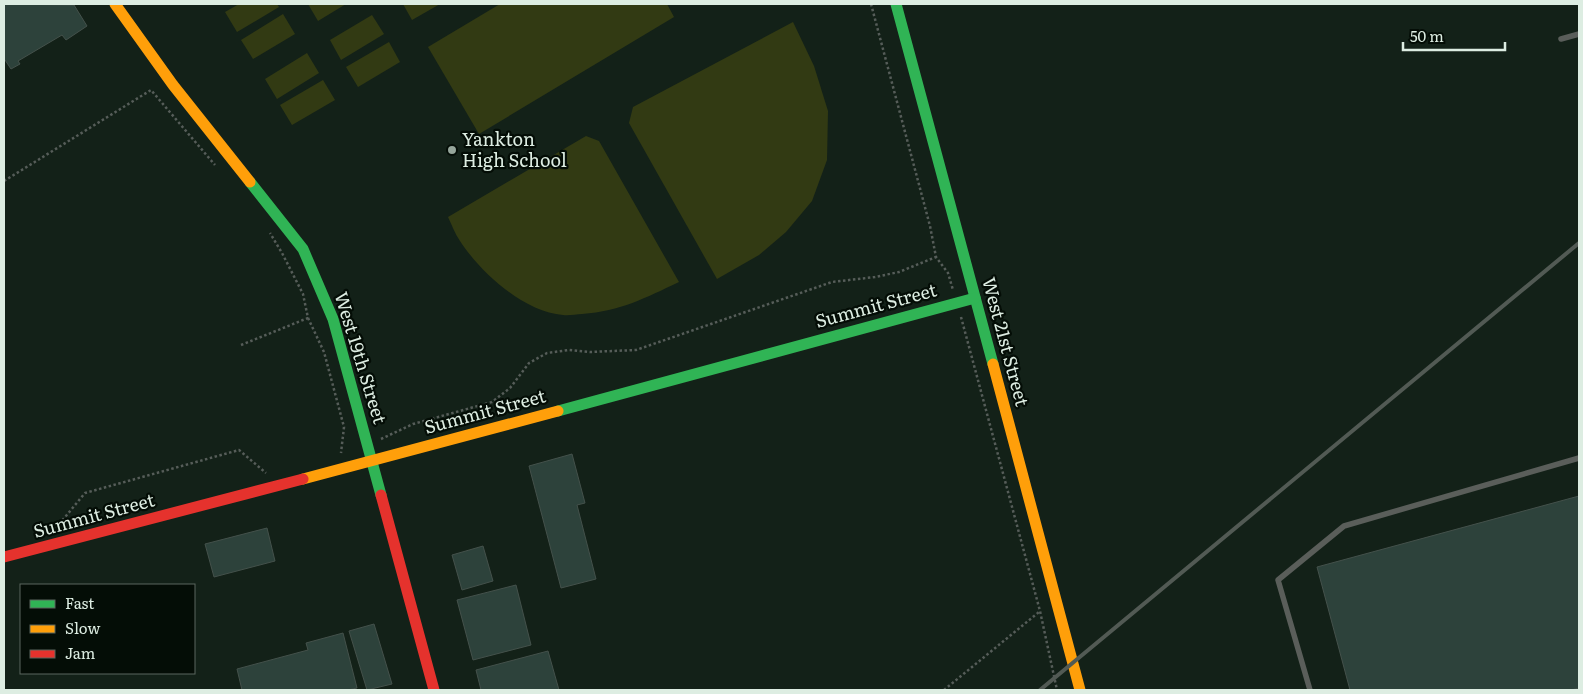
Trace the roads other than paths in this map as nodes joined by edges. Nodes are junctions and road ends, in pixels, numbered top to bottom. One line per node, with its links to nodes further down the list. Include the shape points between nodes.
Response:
1 (115, 4): 7 (street, West 19th Street, via 173,85 303,250 333,319)
2 (896, 4): 5 (street, West 21st Street)
3 (1579, 34): 4 (lane)
4 (1561, 39)
5 (975, 298): 7 (street, Summit Street); 10 (street, West 21st Street)
6 (1579, 458): 11 (lane, via 1344,526 1278,580)
7 (373, 461): 8 (street, Summit Street); 9 (street, West 19th Street)
8 (4, 557)
9 (434, 690)
10 (1080, 690)
11 (1310, 690)

